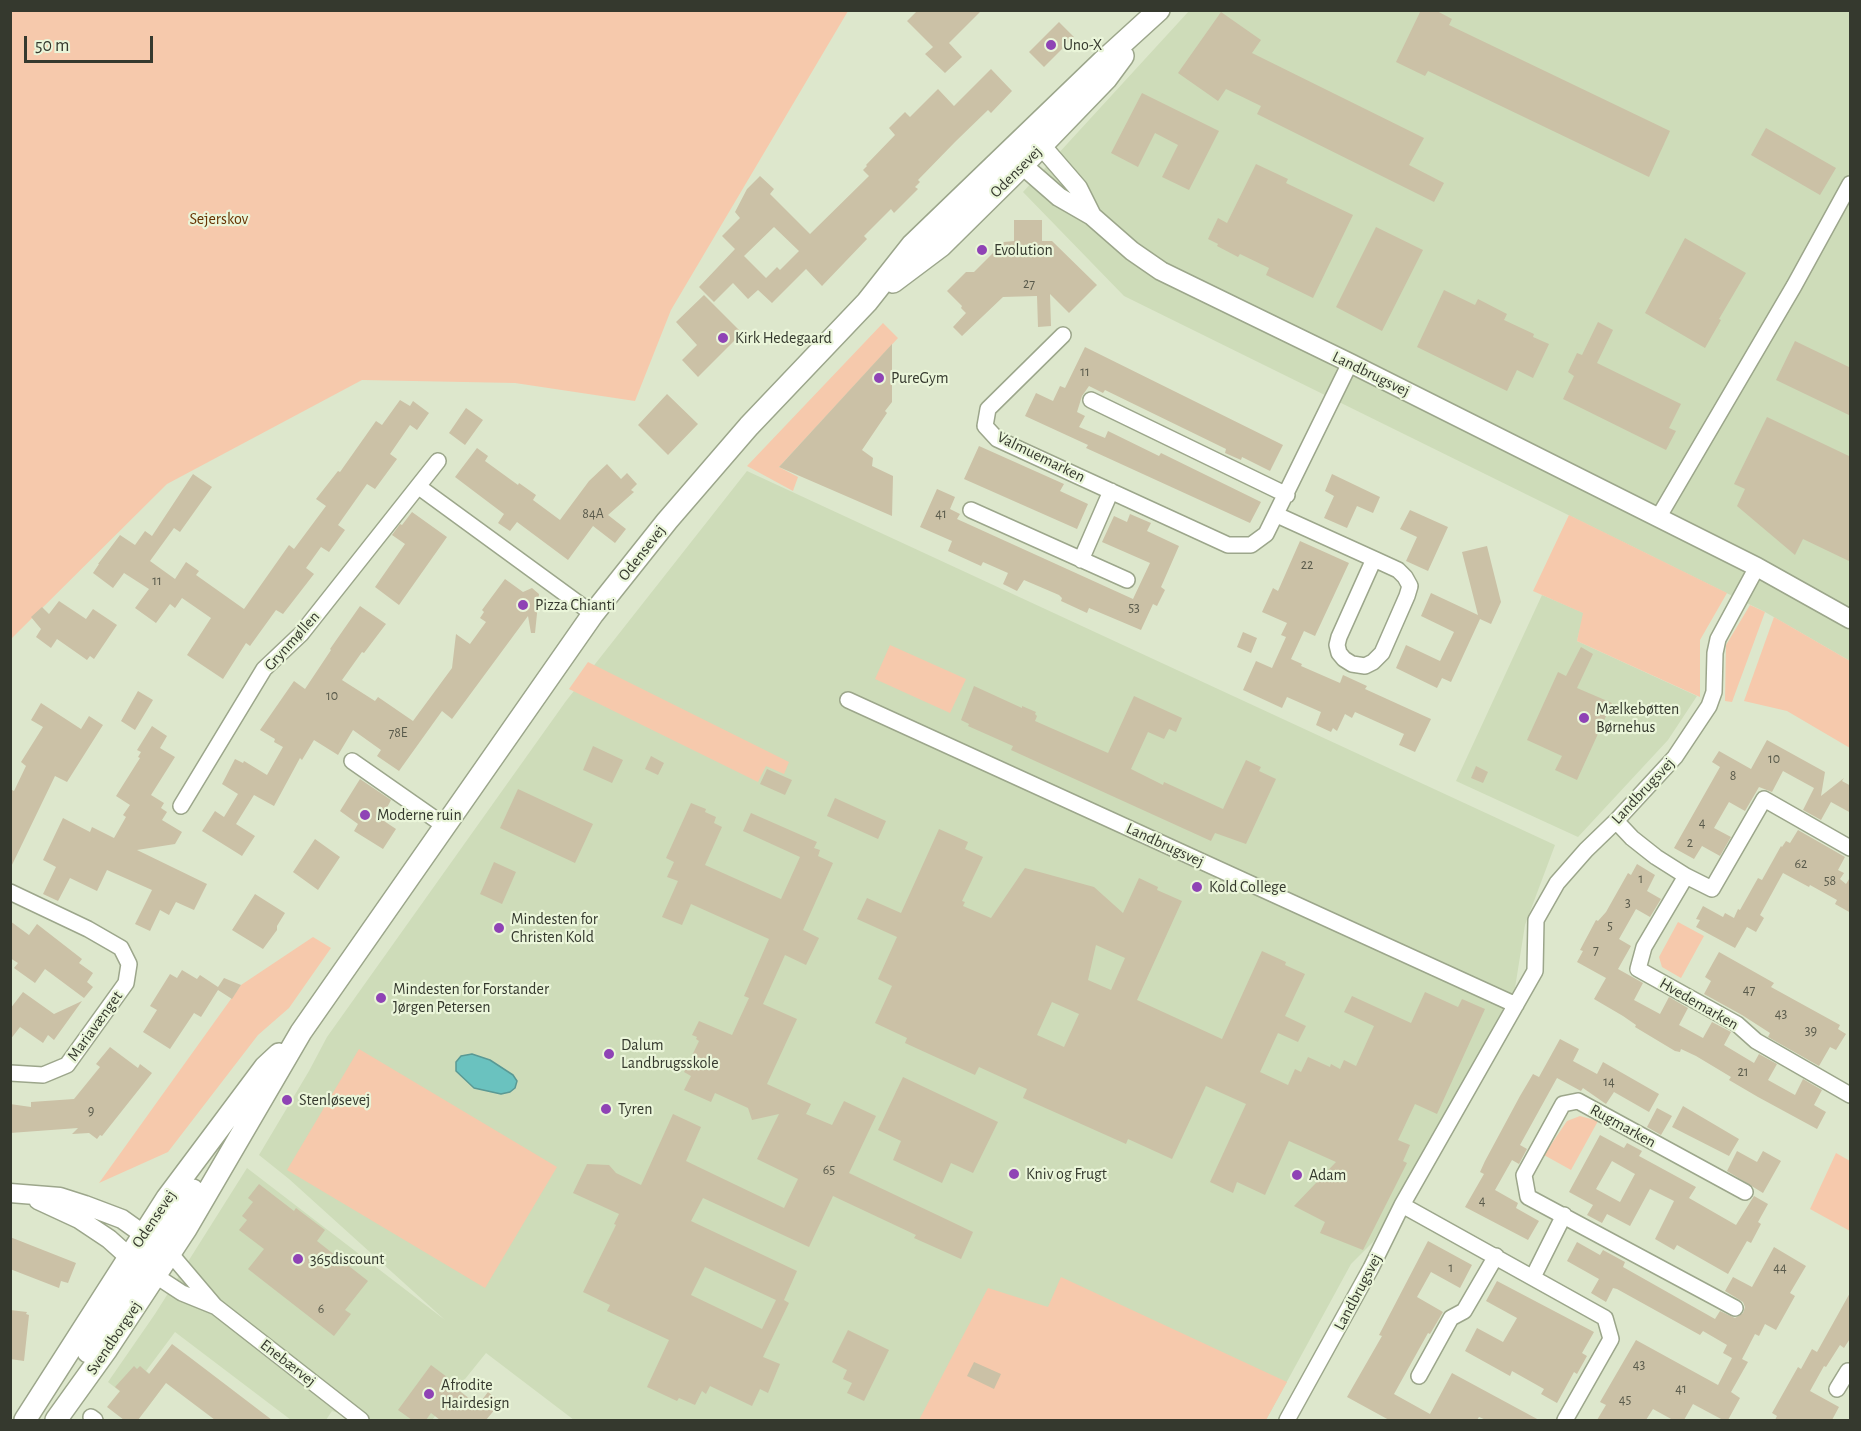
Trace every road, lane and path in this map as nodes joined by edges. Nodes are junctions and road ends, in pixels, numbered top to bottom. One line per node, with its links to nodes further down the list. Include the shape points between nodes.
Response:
1 (1153, 17): 2 (main road, Odensevej, via 1103,62)
2 (1036, 139): 3 (main road, Odensevej); 5 (street, Landbrugsvej, via 1078,188)
3 (1016, 159): 5 (street, Landbrugsvej, via 1059,197); 20 (main road, Odensevej, via 940,246 867,302 749,426)
4 (1851, 184): 15 (street)
5 (1092, 216): 7 (street, Landbrugsvej, via 1161,271)
6 (1062, 335): 11 (street, Valmuemarken, via 988,409 985,426 997,439)
7 (1350, 363): 12 (street, Valmuemarken); 15 (street, Landbrugsvej)
8 (1091, 400): 12 (street)
9 (438, 461): 10 (street, Grynmøllen)
10 (419, 487): 20 (street); 24 (street, Grynmøllen, via 301,634 264,669)
11 (1112, 491): 14 (street, Valmuemarken, via 1228,545 1251,545 1266,534); 17 (street)
12 (1287, 495): 14 (street, Valmuemarken)
13 (971, 510): 17 (street)
14 (1277, 515): 16 (street)
15 (1659, 518): 18 (street, Landbrugsvej)
16 (1374, 559): 16 (street, via 1337,645 1344,659 1365,666 1382,653 1410,586 1398,570)
17 (1081, 560): 19 (street)
18 (1756, 567): 21 (street, Landbrugsvej); 25 (street, Landbrugsvej, via 1718,639 1714,692 1709,706 1675,757)
19 (1126, 580)
20 (593, 614): 26 (main road, Odensevej)
21 (1851, 619)
22 (848, 700): 30 (street, Landbrugsvej)
23 (352, 761): 26 (street)
24 (181, 806)
25 (1616, 820): 28 (street, via 1656,857); 30 (street, Landbrugsvej, via 1557,883 1536,920 1535,971)
26 (445, 826): 31 (main road, Odensevej)
27 (1851, 848): 28 (street, via 1764,799 1712,889)
28 (1686, 876): 33 (street, Hvedemarken, via 1644,948 1638,969 1737,1024 1756,1041)
29 (10, 892): 32 (street, Mariavænget, via 121,948 129,963 126,983 67,1065 43,1075)
30 (1516, 1005): 36 (street, Landbrugsvej)
31 (301, 1032): 38 (main road, Odensevej); 38 (main road, Odensevej, via 265,1067 167,1198)
32 (10, 1072)
33 (1851, 1095)
34 (1745, 1192): 37 (street, Rugmarken, via 1578,1101 1563,1104 1524,1175 1528,1197)
35 (19, 1194): 38 (street, via 60,1197 85,1205 122,1219); 40 (street, via 79,1219)
36 (1402, 1205): 39 (street); 52 (street, Landbrugsvej)
37 (1564, 1215): 41 (street); 43 (street, Rugmarken)
38 (157, 1244): 40 (main road, Svendborgvej); 40 (main road, via 145,1255); 42 (street, Enebærvej)
39 (1496, 1256): 41 (street); 45 (street, via 1464,1311 1451,1318)
40 (142, 1266): 42 (street, Enebærvej, via 182,1293); 48 (main road, Odensevej); 49 (main road, via 67,1384); 50 (main road, Svendborgvej)
41 (1533, 1277): 53 (street, via 1605,1318 1611,1339)
42 (215, 1306): 47 (street, Enebærvej)
43 (1734, 1308)
44 (1851, 1372): 46 (street)
45 (1419, 1376)
46 (1837, 1389)
47 (341, 1414): 51 (street, Enebærvej)
48 (25, 1420)
49 (51, 1420)
50 (56, 1420)
51 (361, 1420)
52 (1287, 1420)
53 (1564, 1420)

